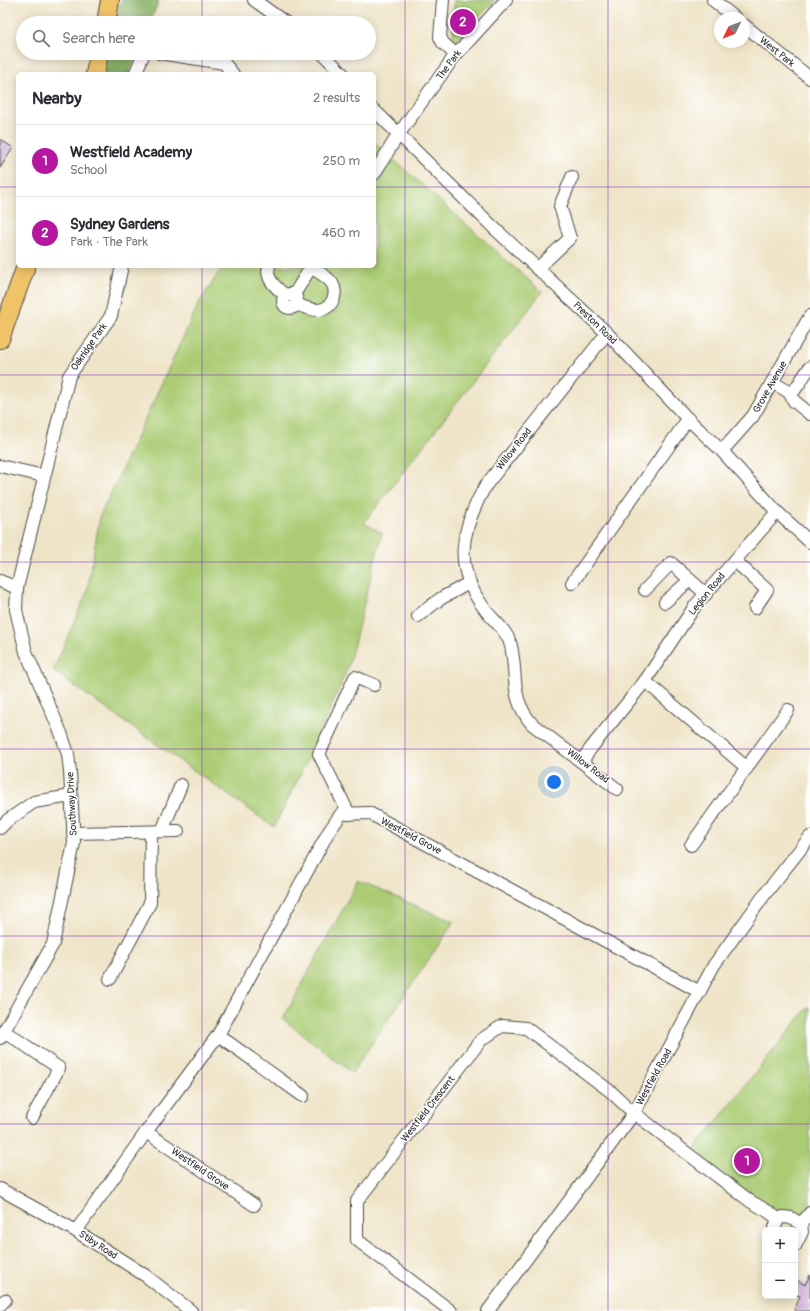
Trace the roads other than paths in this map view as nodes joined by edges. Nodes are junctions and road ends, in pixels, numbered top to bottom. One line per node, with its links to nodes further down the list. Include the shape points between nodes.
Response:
1 (254, 0): 6 (street)
2 (443, 0): 8 (street, via 438,40)
3 (506, 0): 8 (street, The Park)
4 (713, 0): 5 (street)
5 (728, 12)
6 (276, 16)
7 (750, 30): 17 (street, West Park)
8 (456, 54): 19 (street, The Park)
9 (98, 60): 13 (highway)
10 (141, 60): 14 (street)
11 (204, 60): 15 (street, via 224,63)
12 (329, 60): 16 (street)
13 (95, 72)
14 (136, 72)
15 (231, 72)
16 (341, 72)
17 (810, 78)
18 (376, 112): 19 (street, Preston Road)
19 (398, 135): 20 (street, The Park); 26 (street, Preston Road)
20 (376, 171)
21 (572, 177): 26 (street, via 560,206 570,238)
22 (25, 268): 30 (highway)
23 (122, 268): 38 (street, Oakridge Park, via 111,316 69,376)
24 (269, 268): 27 (street, via 270,281)
25 (312, 269): 27 (street); 27 (street, via 332,284 333,300 319,310)
26 (537, 269): 29 (street, Preston Road)
27 (292, 299)
28 (810, 316): 32 (street, Grove Avenue)
29 (607, 333): 35 (street, Preston Road); 44 (street, Willow Road, via 486,485 474,506 466,528 463,555)
30 (0, 339)
31 (810, 367): 33 (street, via 794,391)
32 (772, 382): 33 (street); 36 (street, Grove Avenue, via 753,416)
33 (789, 392): 34 (street, via 794,401)
34 (810, 414)
35 (688, 419): 36 (street, Preston Road); 45 (street)
36 (722, 451): 39 (street, Preston Road)
37 (0, 466): 38 (street)
38 (44, 476): 46 (street, Southway Drive)
39 (777, 512): 40 (street, Preston Road); 41 (street, Legion Road)
40 (810, 542)
41 (735, 561): 48 (street, Legion Road); 50 (street, via 767,590)
42 (690, 580): 47 (street, via 671,564); 48 (street); 49 (street)
43 (0, 581): 46 (street)
44 (469, 583): 51 (street, via 440,599); 55 (street, Willow Road, via 477,598 505,633 511,646 517,699 522,713 532,724)
45 (572, 583)
46 (17, 588): 59 (street, Southway Drive, via 16,610 19,628 26,652 68,754)
47 (645, 590)
48 (706, 594): 52 (street, Legion Road, via 695,606)
49 (665, 602)
50 (755, 608)
51 (418, 616)
52 (645, 682): 55 (street, Legion Road); 56 (street)
53 (374, 685): 60 (street, via 354,677 318,754)
54 (788, 710): 56 (street)
55 (582, 762): 58 (street, Willow Road)
56 (747, 768): 66 (street)
57 (182, 785): 63 (street)
58 (617, 789)
59 (71, 796): 61 (street, via 34,802); 64 (street, Southway Drive)
60 (349, 814): 68 (street, Westfield Grove, via 369,813); 70 (street, via 341,814 328,833)
61 (0, 828)
62 (178, 831): 63 (street)
63 (157, 832): 64 (street); 67 (street, via 150,903)
64 (73, 833): 69 (street, Southway Drive, via 74,844 53,944)
65 (810, 837): 68 (street, Westfield Road, via 714,965)
66 (691, 845)
67 (110, 979)
68 (700, 992): 72 (street, Westfield Road)
69 (2, 1035): 73 (street, via 59,1068)
70 (218, 1035): 71 (street); 74 (street)
71 (303, 1096)
72 (634, 1113): 79 (street, via 750,1200); 83 (street, Westfield Crescent, via 610,1091 526,1028 502,1026 481,1040 357,1201 357,1240); 84 (street, Westfield Road)
73 (32, 1118)
74 (146, 1132): 76 (street, Westfield Grove); 80 (street)
75 (0, 1189): 80 (street, Stiby Road)
76 (254, 1206)
77 (810, 1214): 78 (street)
78 (801, 1224): 79 (street, via 783,1217); 81 (street, via 802,1232)
79 (776, 1225)
80 (76, 1231): 82 (street, Stiby Road, via 146,1276)
81 (798, 1240)
82 (186, 1310)
83 (451, 1311)
84 (488, 1311)

